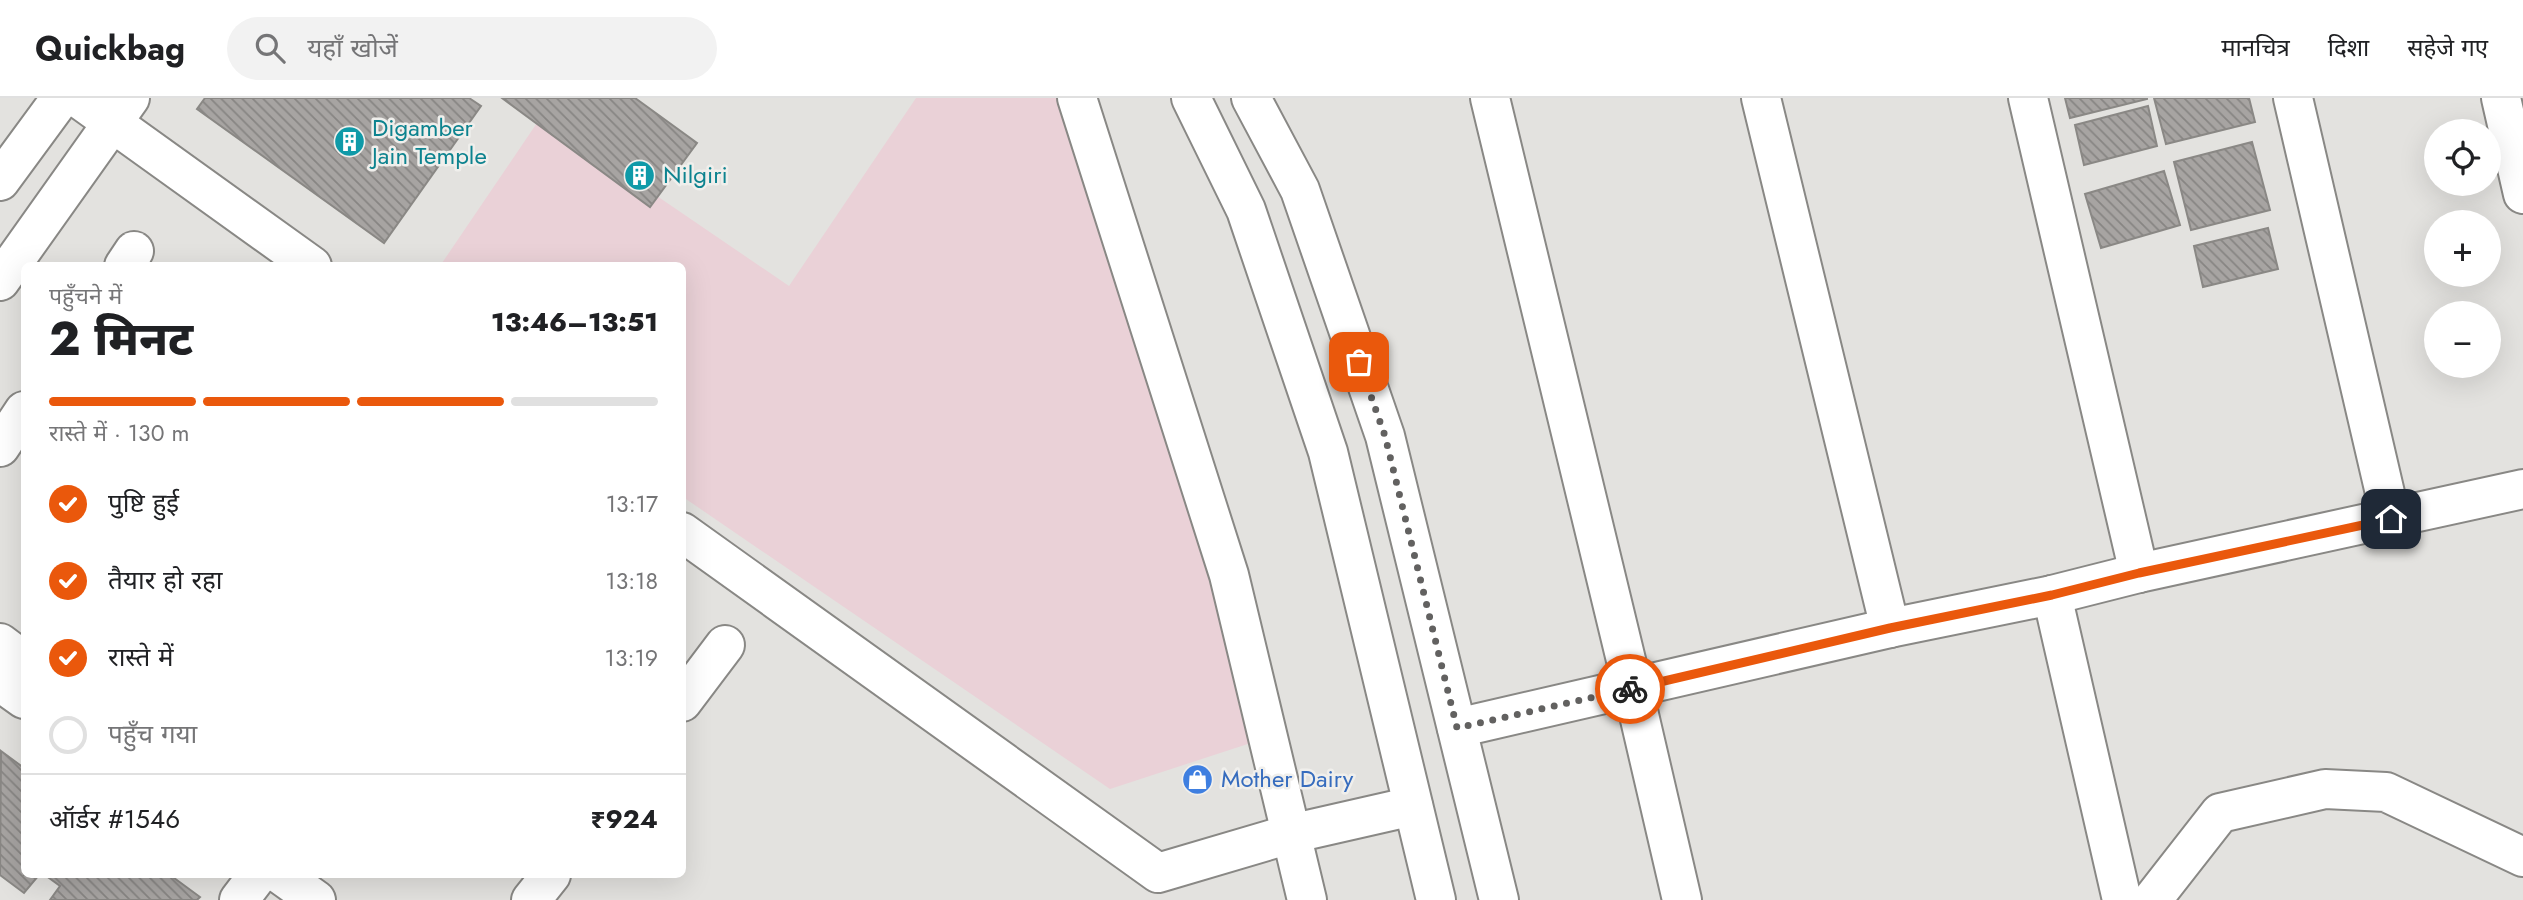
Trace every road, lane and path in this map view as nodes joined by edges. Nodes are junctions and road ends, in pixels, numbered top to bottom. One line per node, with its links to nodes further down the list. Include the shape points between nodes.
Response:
1 (61, 98): 12 (street)
2 (78, 98): 11 (street)
3 (1077, 98): 31 (street, via 1229,575)
4 (1191, 98): 30 (street, via 1245,210 1328,452)
5 (1251, 98): 29 (street, via 1300,190 1385,436)
6 (1490, 98): 27 (street)
7 (1761, 98): 23 (street)
8 (2028, 98): 21 (street)
9 (2292, 98): 19 (street)
10 (2501, 98): 13 (street)
11 (121, 110): 14 (street); 15 (street)
12 (0, 181)
13 (2523, 194)
14 (307, 262)
15 (0, 281)
16 (21, 416): 17 (street)
17 (0, 447)
18 (2523, 489): 19 (street)
19 (2391, 519): 21 (street)
20 (686, 535): 31 (street, via 1158,873)
21 (2139, 573): 22 (street)
22 (2052, 595): 23 (street); 45 (street)
23 (1890, 628): 27 (street)
24 (0, 643): 26 (street)
25 (725, 645): 28 (street)
26 (11, 685)
27 (1633, 689): 29 (street); 44 (street)
28 (686, 697)
29 (1457, 728): 43 (street)
30 (1413, 806): 31 (street); 42 (street)
31 (1290, 834): 41 (street)
32 (2523, 857): 46 (street, via 2386,793 2325,789 2220,813)
33 (256, 878): 37 (street)
34 (285, 878): 38 (street)
35 (319, 878): 39 (street)
36 (549, 878): 40 (street)
37 (239, 900)
38 (317, 900)
39 (349, 900)
40 (531, 900)
41 (1307, 900)
42 (1436, 900)
43 (1499, 900)
44 (1682, 900)
45 (2122, 900)
46 (2152, 900)

